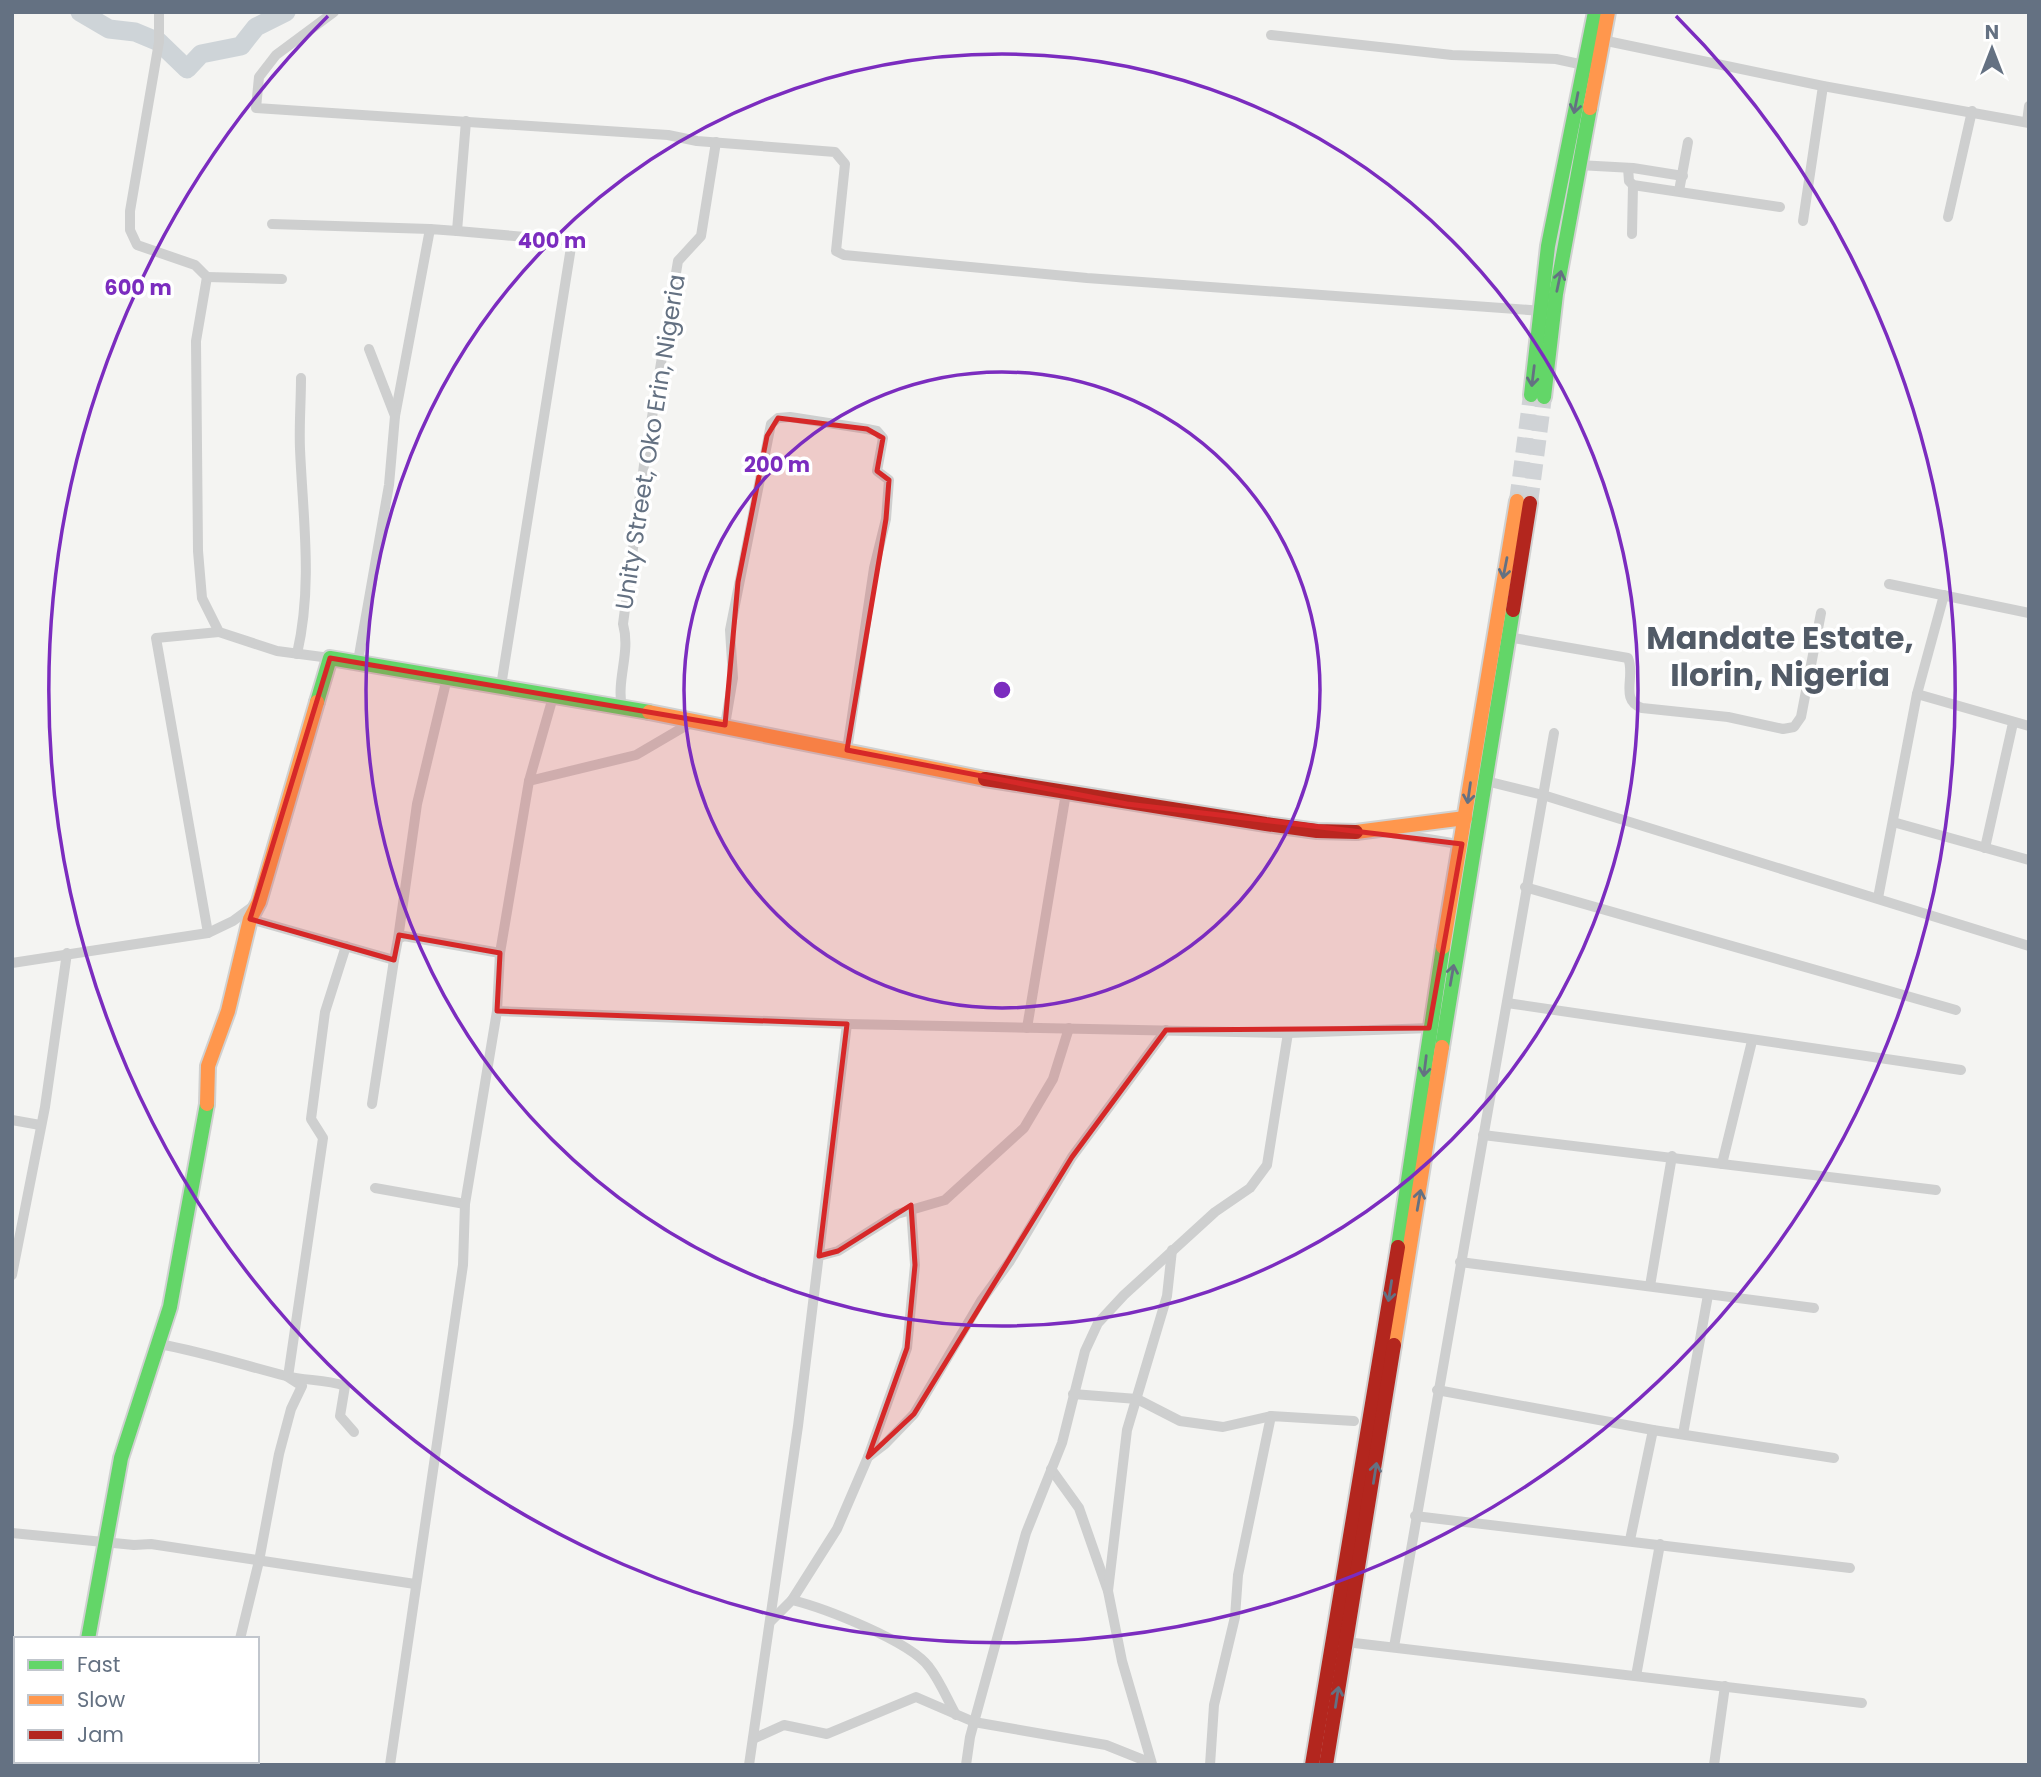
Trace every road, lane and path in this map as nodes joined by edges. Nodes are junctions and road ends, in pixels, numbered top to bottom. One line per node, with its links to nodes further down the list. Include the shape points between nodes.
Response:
1 (159, 12): 27 (street, via 159,42 130,230 137,245 195,265)
2 (334, 12): 11 (street, via 276,55 259,77 256,108)
3 (1595, 12): 7 (main road)
4 (1608, 12): 6 (main road)
5 (1271, 35): 7 (street)
6 (1602, 40): 8 (street); 15 (main road)
7 (1584, 65): 29 (main road, one-way to 29, via 1548,246)
8 (1823, 86): 10 (street); 22 (street)
9 (2029, 106): 12 (street)
10 (1972, 111): 12 (street); 21 (street)
11 (466, 121): 13 (street); 25 (street)
12 (2028, 122)
13 (716, 142): 29 (street, via 820,150 842,156 836,251 844,255); 47 (street, Unity Street, Oko Erin, Nigeria, via 701,236 678,261 644,464 623,624 628,643 619,694)
14 (1688, 142): 17 (street)
15 (1578, 165): 16 (street); 29 (main road, one-way to 15)
16 (1628, 168): 17 (street); 18 (street)
17 (1683, 176): 19 (street)
18 (1633, 185): 19 (street); 26 (street)
19 (1679, 191): 20 (street)
20 (1780, 207)
21 (1948, 217)
22 (1803, 221)
23 (272, 224): 24 (street)
24 (430, 229): 25 (street); 33 (street)
25 (457, 231): 44 (street, via 572,241)
26 (1632, 234)
27 (207, 277): 28 (street); 38 (street, via 196,341 198,551 202,598)
28 (282, 279)
29 (1548, 312): 32 (main road)
30 (369, 349): 33 (street)
31 (301, 378): 40 (street, via 308,573)
32 (1537, 396)
33 (395, 416): 42 (street, via 389,485)
34 (1889, 584): 35 (street)
35 (1944, 595): 37 (street); 45 (street)
36 (1821, 613): 39 (street, via 1801,717 1794,727 1783,729 1633,705 1628,658)
37 (2029, 613)
38 (219, 632): 40 (street); 68 (street, via 156,638)
39 (1508, 636): 55 (main road); 58 (main road, one-way to 58, via 1523,502)
40 (297, 654): 41 (street)
41 (330, 658): 42 (main road); 66 (main road)
42 (358, 661): 43 (main road)
43 (447, 678): 44 (main road); 69 (street, via 417,804)
44 (501, 685): 46 (main road)
45 (1917, 694): 49 (street); 59 (street)
46 (553, 697): 47 (main road); 54 (street)
47 (622, 708): 48 (main road)
48 (694, 720): 50 (main road); 54 (street, via 636,755)
49 (2013, 723): 51 (street); 62 (street)
50 (725, 725): 53 (main road); 53 (street, via 733,678 730,630 771,424 790,417 867,429 881,433 877,471 889,481)
51 (2029, 726)
52 (1554, 733): 57 (street)
53 (846, 750): 56 (main road)
54 (530, 781): 73 (street)
55 (1486, 781): 57 (street); 61 (main road)
56 (1066, 793): 60 (main road, via 1317,831); 80 (street)
57 (1543, 795): 64 (street); 65 (street)
58 (1465, 818): 60 (main road); 61 (main road)
59 (1893, 822): 62 (street); 65 (street)
60 (1385, 832): 61 (street)
61 (1469, 846): 82 (main road)
62 (1985, 848): 63 (street)
63 (2029, 860)
64 (1525, 887): 76 (street); 77 (street)
65 (1878, 898): 71 (street)
66 (259, 902): 67 (main road); 68 (street)
67 (250, 919): 70 (street); 104 (main road, via 228,1011 208,1066 208,1099 187,1221)
68 (208, 933): 72 (street)
69 (398, 939): 73 (street, via 404,936); 74 (street)
70 (346, 946): 74 (street); 105 (street, via 326,1012 312,1119 323,1138)
71 (2029, 946)
72 (67, 953): 75 (street); 89 (street)
73 (500, 953): 78 (street)
74 (394, 960): 87 (street)
75 (12, 963)
76 (1507, 1003): 85 (street); 90 (street)
77 (1956, 1010)
78 (497, 1011): 79 (street); 95 (street)
79 (847, 1024): 80 (street); 98 (street)
80 (1027, 1028): 81 (street)
81 (1069, 1028): 83 (street); 96 (street, via 1053,1079 1024,1128 945,1200)
82 (1436, 1028): 84 (street); 130 (main road, one-way to 82, via 1423,1181); 143 (main road, one-way to 143)
83 (1166, 1030): 84 (street); 114 (street, via 1072,1157 914,1414)
84 (1288, 1033): 97 (street, via 1266,1165 1250,1188)
85 (1752, 1041): 86 (street); 92 (street)
86 (1961, 1070)
87 (372, 1104)
88 (12, 1120): 89 (street)
89 (40, 1125): 100 (street)
90 (1483, 1135): 91 (street); 99 (street)
91 (1672, 1156): 92 (street); 101 (street)
92 (1722, 1164): 94 (street)
93 (375, 1188): 95 (street)
94 (1936, 1190)
95 (465, 1204): 124 (street, via 463,1265)
96 (911, 1209): 98 (street, via 838,1251); 114 (street, via 915,1265 906,1348)
97 (1172, 1250): 107 (street, via 1098,1323); 108 (street, via 1167,1296)
98 (818, 1256): 127 (street)
99 (1460, 1262): 101 (street); 106 (street)
100 (12, 1275)
101 (1650, 1286): 102 (street)
102 (1708, 1295): 103 (street); 113 (street)
103 (1814, 1308)
104 (159, 1344): 105 (street, via 211,1353); 120 (main road, via 121,1458)
105 (288, 1377): 112 (street, via 345,1386 340,1416); 122 (street, via 302,1386 279,1454)
106 (1437, 1390): 111 (street); 117 (street)
107 (1073, 1394): 108 (street); 116 (street)
108 (1137, 1399): 109 (street, via 1180,1421 1223,1427); 125 (street, via 1127,1430)
109 (1271, 1416): 110 (street); 142 (street, via 1238,1574 1236,1617 1214,1704)
110 (1354, 1421)
111 (1653, 1430): 113 (street); 119 (street)
112 (354, 1432)
113 (1683, 1434): 115 (street)
114 (868, 1457): 126 (street, via 836,1529)
115 (1834, 1458)
116 (1051, 1469): 125 (street, via 1079,1508); 136 (street, via 1026,1533)
117 (1415, 1516): 119 (street); 131 (street)
118 (12, 1533): 120 (street)
119 (1630, 1540): 121 (street)
120 (107, 1541): 122 (street); 128 (main road)
121 (1660, 1544): 123 (street); 132 (street)
122 (259, 1561): 124 (street); 129 (street)
123 (1850, 1568)
124 (415, 1584): 139 (street)
125 (1108, 1591): 138 (street, via 1122,1661)
126 (792, 1600): 127 (street); 135 (street, via 850,1620 902,1646 928,1665)
127 (771, 1622): 137 (street)
128 (88, 1637)
129 (240, 1637)
130 (1346, 1642): 131 (street); 144 (main road, one-way to 130)
131 (1394, 1647): 132 (street)
132 (1636, 1676): 133 (street)
133 (1725, 1686): 134 (street); 145 (street)
134 (1862, 1703)
135 (956, 1715): 136 (street); 137 (street, via 916,1697 827,1734 784,1725)
136 (974, 1723): 138 (street, via 1106,1745); 141 (street)
137 (753, 1739): 140 (street)
138 (1152, 1764)
139 (390, 1765)
140 (749, 1765)
141 (966, 1765)
142 (1210, 1765)
143 (1312, 1765)
144 (1326, 1765)
145 (1714, 1765)

